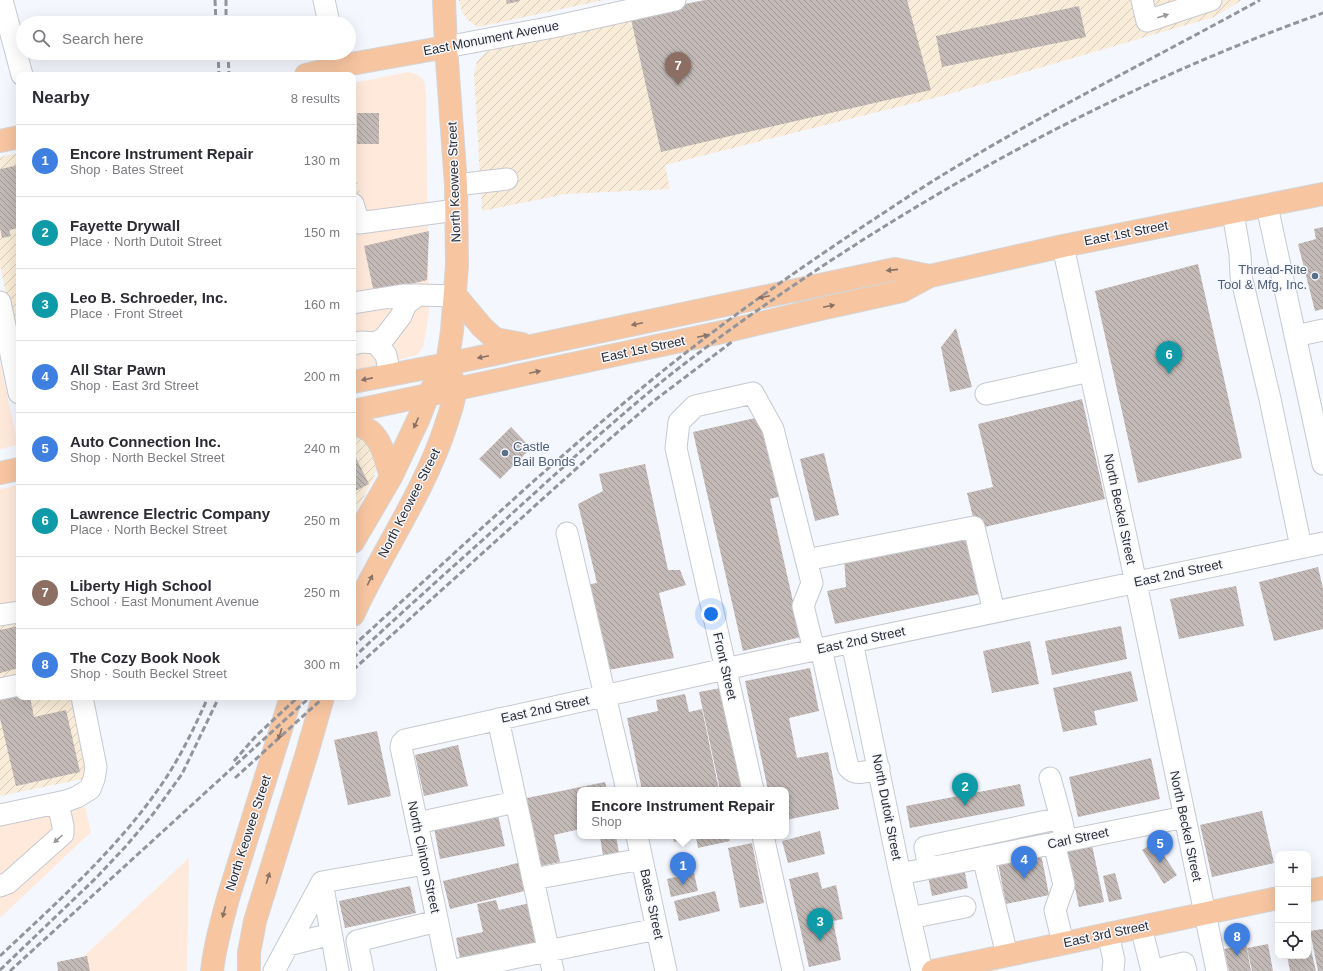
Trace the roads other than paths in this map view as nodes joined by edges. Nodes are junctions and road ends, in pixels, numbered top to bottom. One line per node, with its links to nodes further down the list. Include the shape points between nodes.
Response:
1 (2, 0): 9 (street)
2 (324, 0): 7 (street)
3 (444, 0): 8 (main road, North Keowee Street)
4 (675, 0): 8 (street, East Monument Avenue)
5 (1142, 0): 6 (street, one-way to 6, via 1147,21)
6 (1211, 0)
7 (327, 16)
8 (446, 47): 10 (main road, East Monument Avenue); 18 (main road, North Keowee Street)
9 (16, 52)
10 (356, 58)
11 (18, 60): 13 (street)
12 (338, 60): 14 (main road, East Monument Avenue)
13 (21, 72)
14 (316, 72)
15 (16, 138): 16 (main road)
16 (0, 141)
17 (507, 179): 18 (street)
18 (456, 185): 21 (main road, North Keowee Street)
19 (1323, 194): 20 (main road, East 1st Street)
20 (1267, 206): 22 (main road, East 1st Street); 31 (street)
21 (456, 210): 23 (street, via 359,223); 27 (main road, North Keowee Street)
22 (1233, 213): 24 (main road, East 1st Street); 53 (street, via 1240,254 1240,276 1270,399)
23 (356, 214)
24 (1063, 246): 25 (main road, East 1st Street); 36 (street, North Beckel Street)
25 (930, 276): 34 (main road, East 1st Street, one-way to 34, via 895,269); 40 (main road, East 1st Street, one-way to 25, via 902,291)
26 (418, 294): 27 (street); 29 (street, via 403,294); 33 (street, via 406,304 401,316 385,337)
27 (456, 296): 34 (main road, via 495,339); 35 (main road, North Keowee Street)
28 (0, 302): 38 (street)
29 (356, 302)
30 (1323, 330): 31 (street)
31 (1296, 336): 44 (street)
32 (356, 343): 33 (street)
33 (376, 343): 37 (street, via 386,354)
34 (533, 346): 35 (main road, East 1st Street, one-way to 35)
35 (447, 364): 37 (main road, East 1st Street); 40 (main road, North Keowee Street); 42 (main road, North Keowee Street)
36 (1090, 371): 41 (street); 55 (street, North Beckel Street)
37 (390, 375): 39 (main road, East 1st Street, one-way to 39)
38 (16, 379)
39 (356, 381)
40 (456, 390): 42 (main road, East 1st Street); 56 (main road, North Keowee Street, one-way to 40, via 426,476 441,441)
41 (986, 394)
42 (428, 395): 43 (main road, East 1st Street); 49 (main road, North Keowee Street, one-way to 49)
43 (356, 410)
44 (1318, 414): 46 (street)
45 (356, 424): 49 (main road, via 370,432 378,441)
46 (1323, 464)
47 (16, 470): 48 (main road)
48 (0, 473)
49 (391, 477): 51 (main road, North Keowee Street)
50 (567, 533): 65 (street)
51 (356, 537)
52 (1323, 543): 53 (street, East 2nd Street)
53 (1301, 547): 55 (street, East 2nd Street)
54 (806, 560): 58 (street, via 974,527); 61 (street, via 812,583 803,606); 62 (street, Front Street, via 773,428 753,393 695,406 679,422 676,448)
55 (1136, 583): 58 (street, East 2nd Street); 78 (street, North Beckel Street)
56 (356, 609)
57 (16, 612): 59 (street)
58 (994, 612): 60 (street, East 2nd Street)
59 (0, 615)
60 (852, 642): 61 (street, East 2nd Street); 71 (street, North Dutoit Street)
61 (817, 649): 62 (street, East 2nd Street); 71 (street, via 848,767 857,773)
62 (726, 670): 65 (street, East 2nd Street); 74 (street, Front Street)
63 (16, 686): 64 (street)
64 (0, 689)
65 (606, 696): 69 (street, East 2nd Street); 73 (street)
66 (83, 700): 76 (street, via 96,767 94,779 87,791)
67 (290, 700): 107 (main road, North Keowee Street, one-way to 107, via 228,895)
68 (322, 700): 108 (main road, one-way to 68, via 249,953 255,921)
69 (498, 719): 70 (street, East 2nd Street, via 404,740); 75 (street)
70 (402, 743): 80 (street, North Clinton Street)
71 (879, 768): 88 (street, North Dutoit Street)
72 (1050, 778): 79 (street)
73 (626, 787)
74 (752, 787)
75 (516, 802): 80 (street); 89 (street)
76 (58, 803): 77 (street); 91 (street, one-way to 91, via 63,834 8,883)
77 (0, 815)
78 (1185, 816): 83 (street, Carl Street); 96 (street, North Beckel Street)
79 (1061, 818): 83 (street); 87 (street, via 925,847)
80 (417, 823): 86 (street, North Clinton Street)
81 (638, 839): 85 (street, Bates Street)
82 (764, 839): 115 (street)
83 (1060, 842): 84 (street, Carl Street); 103 (street, via 1064,885 1055,910)
84 (983, 857): 87 (street, Carl Street); 106 (street)
85 (642, 859): 89 (street); 100 (street, Bates Street)
86 (425, 864): 90 (street); 98 (street, North Clinton Street)
87 (929, 868): 88 (street, Carl Street)
88 (900, 874): 97 (street, North Dutoit Street)
89 (533, 879): 105 (street)
90 (322, 882): 101 (street); 104 (street)
91 (0, 886)
92 (1323, 888): 93 (main road)
93 (1311, 890)
94 (1275, 899): 96 (main road, East 3rd Street)
95 (965, 907): 97 (street)
96 (1204, 913): 99 (main road, East 3rd Street); 121 (street, North Beckel Street)
97 (910, 918): 116 (street, North Dutoit Street)
98 (437, 921): 111 (street, via 357,941); 112 (street, North Clinton Street)
99 (1141, 927): 102 (main road, East 3rd Street); 119 (street)
100 (657, 929): 105 (street); 114 (street, Bates Street)
101 (331, 934): 104 (street); 110 (street)
102 (1108, 934): 103 (main road, East 3rd Street); 118 (street, via 1114,960)
103 (1063, 943): 106 (main road, East 3rd Street)
104 (288, 945): 109 (street)
105 (549, 950): 112 (street); 113 (street)
106 (1007, 956): 117 (main road, East 3rd Street)
107 (212, 971)
108 (249, 971)
109 (274, 971)
110 (338, 971)
111 (363, 971)
112 (449, 971)
113 (553, 971)
114 (666, 971)
115 (793, 971)
116 (922, 971)
117 (933, 971)
118 (1113, 971)
119 (1151, 971): 120 (street, via 1184,963)
120 (1186, 971)
121 (1217, 971)

